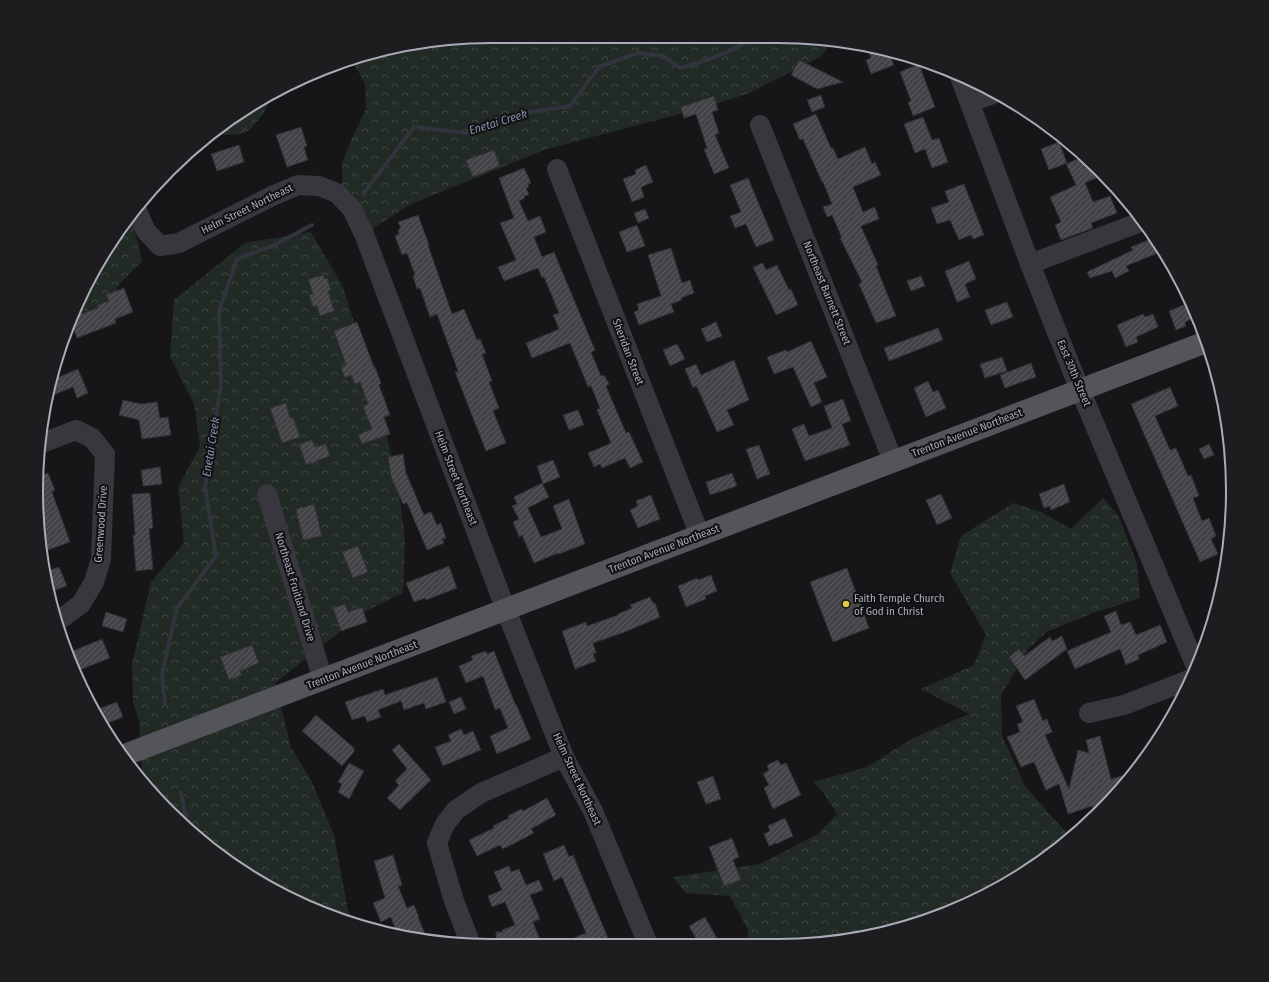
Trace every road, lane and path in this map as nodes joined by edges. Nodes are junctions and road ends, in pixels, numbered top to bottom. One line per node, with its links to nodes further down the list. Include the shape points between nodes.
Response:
1 (963, 83): 3 (street, East 30th Street)
2 (988, 96): 3 (street)
3 (970, 102): 8 (street, East 30th Street)
4 (760, 125): 12 (street, Northeast Barnett Street)
5 (557, 169): 14 (street, Sheridan Street)
6 (139, 215): 15 (street, Helm Street Northeast, via 146,231 160,246 178,242 298,185 319,186 337,193 352,209 364,234)
7 (1137, 223): 8 (street)
8 (1030, 264): 10 (street, East 30th Street)
9 (1201, 344): 10 (main road, Trenton Avenue Northeast)
10 (1081, 390): 12 (main road, Trenton Avenue Northeast); 17 (street, East 30th Street)
11 (46, 441): 16 (street, Greenwood Drive, via 76,430 92,438 105,454 101,559 94,582 81,604)
12 (893, 461): 14 (main road, Trenton Avenue Northeast)
13 (267, 494): 18 (street, Northeast Fruitland Drive)
14 (700, 536): 15 (main road, Trenton Avenue Northeast)
15 (506, 610): 18 (main road, Trenton Avenue Northeast); 22 (street, Helm Street Northeast)
16 (62, 618)
17 (1193, 661)
18 (323, 680): 21 (main road, Trenton Avenue Northeast)
19 (1183, 682): 20 (street, via 1124,705)
20 (1089, 713)
21 (129, 754)
22 (564, 757): 23 (street, via 480,793 456,810 445,824 437,843 454,902); 24 (street, Helm Street Northeast, via 593,811)
23 (468, 938)
24 (646, 939)

